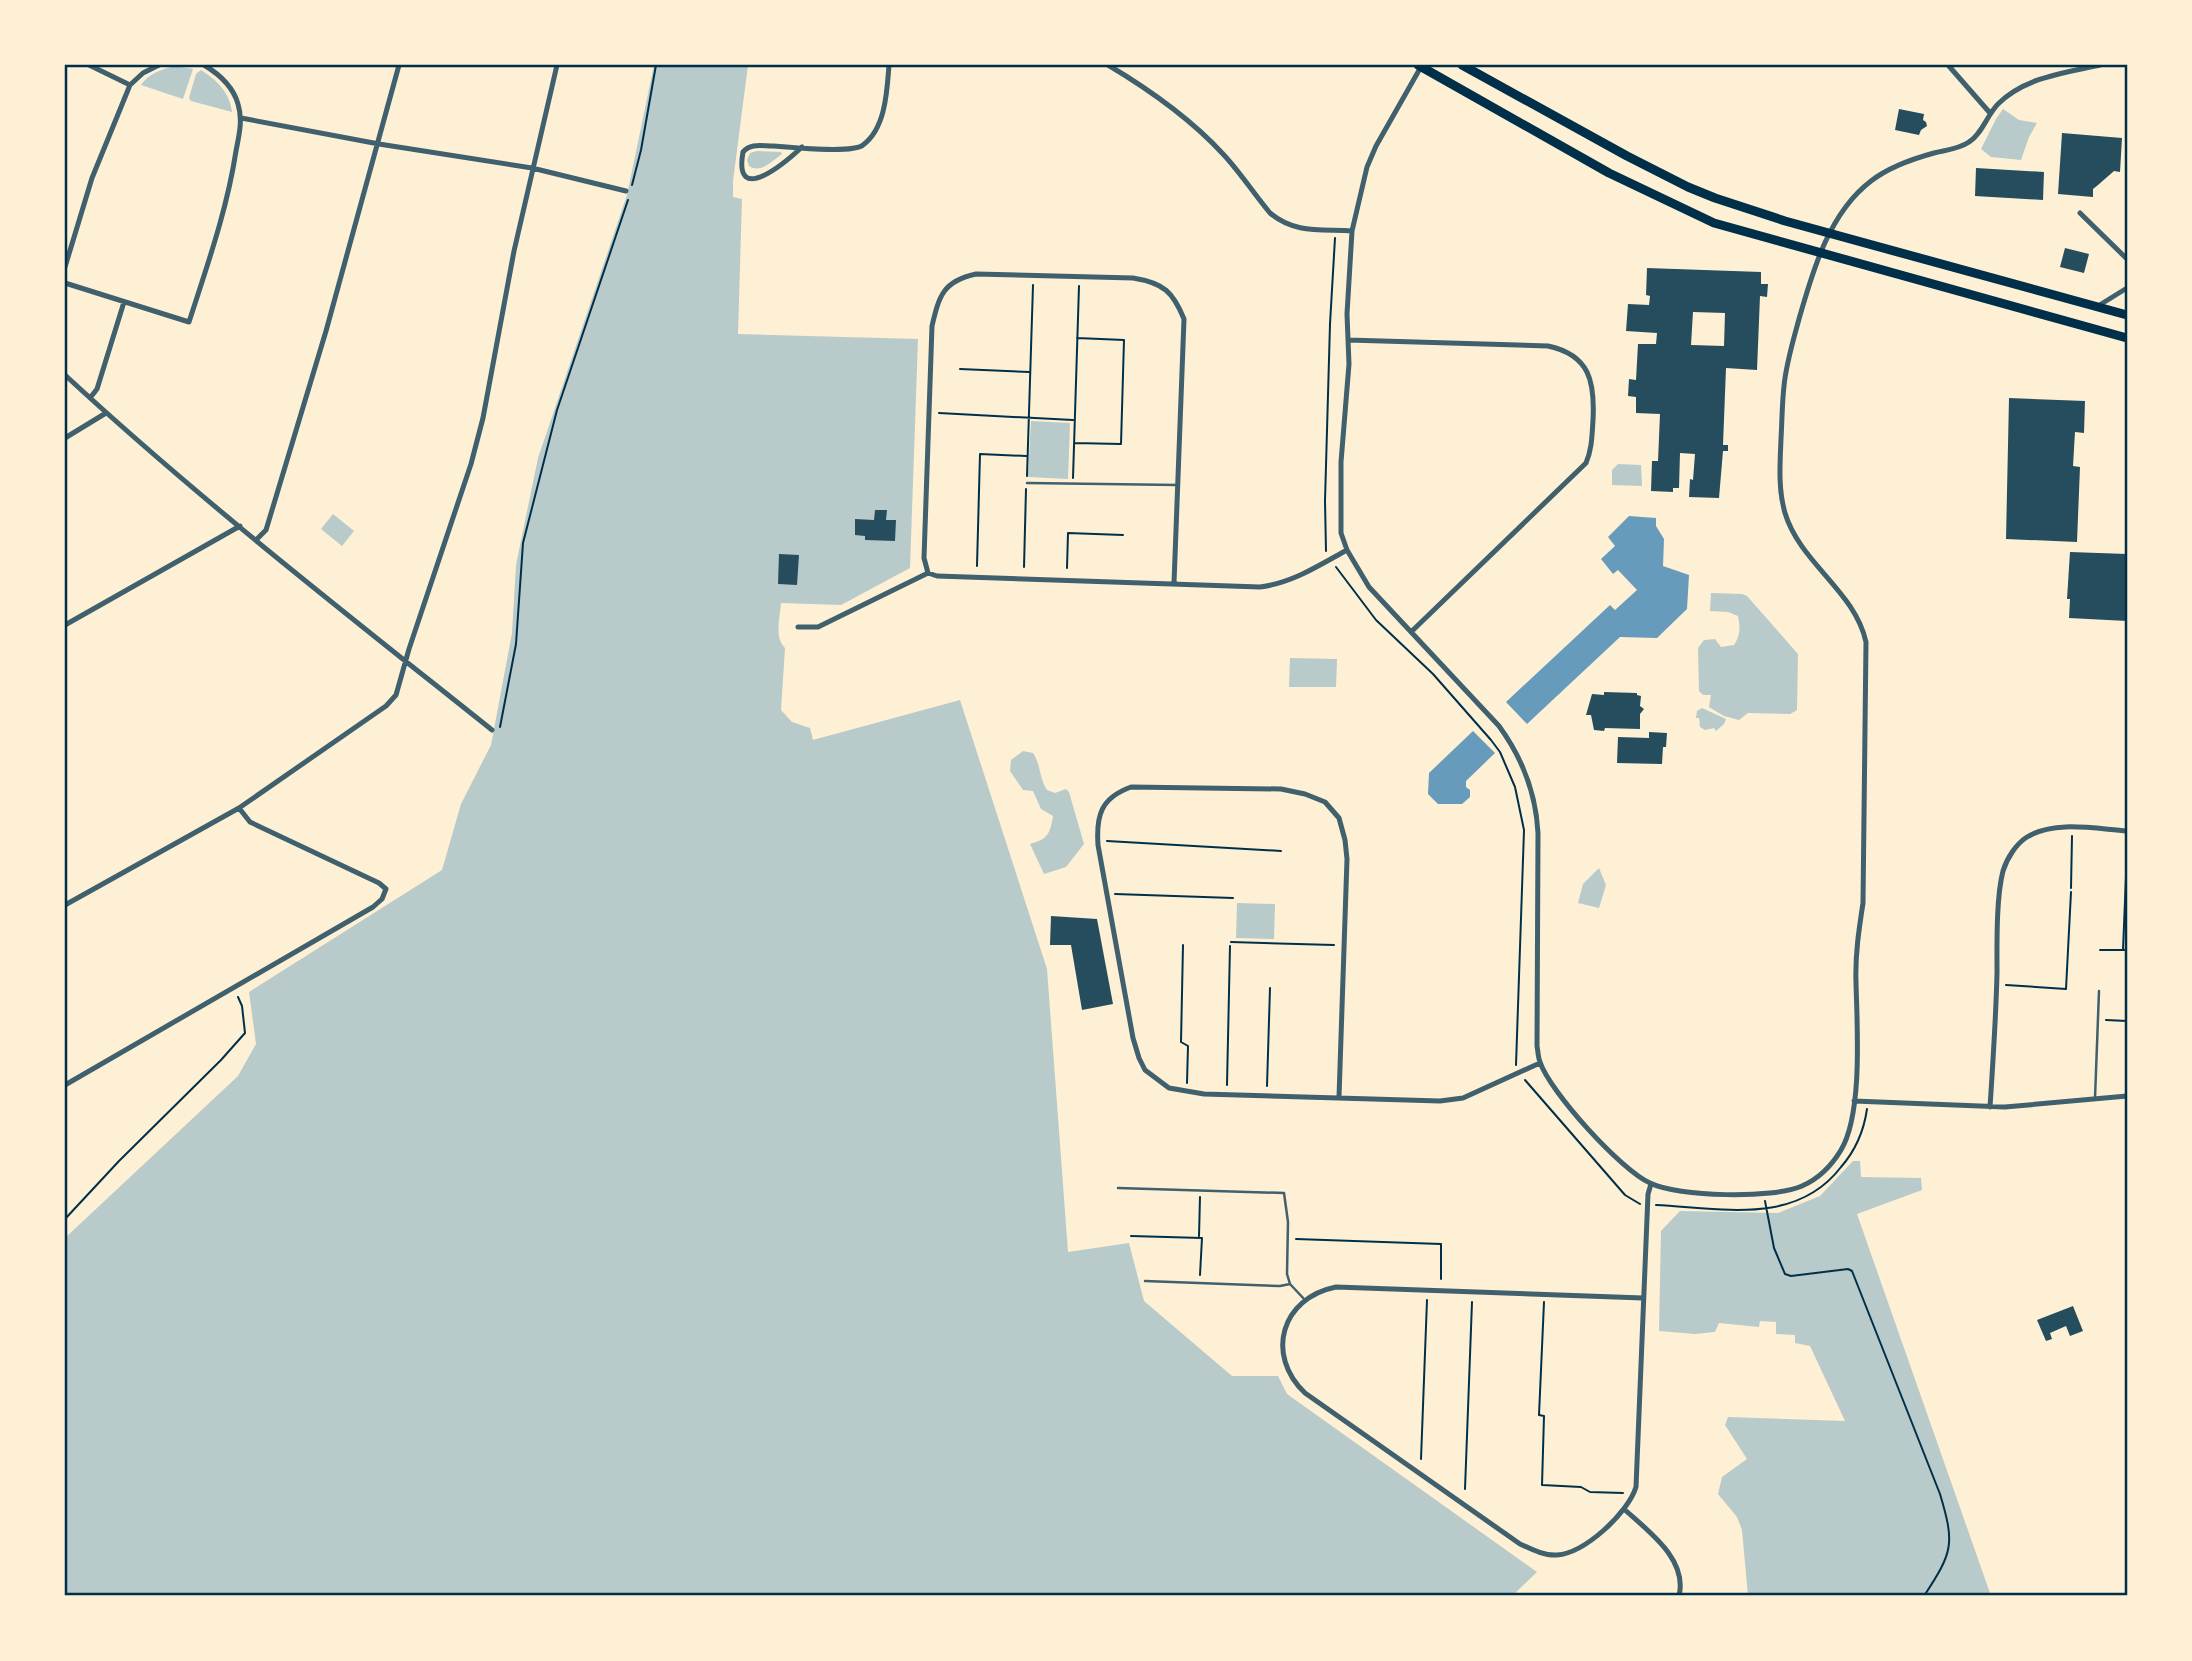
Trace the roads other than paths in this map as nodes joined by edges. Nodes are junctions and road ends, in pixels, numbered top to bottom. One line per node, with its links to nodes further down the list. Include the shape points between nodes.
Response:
1 (89, 65): 12 (street)
2 (159, 65): 12 (street)
3 (204, 65): 14 (street, via 229,85)
4 (399, 65): 15 (street)
5 (557, 65): 17 (street)
6 (889, 65): 16 (street, via 879,120 863,146 851,150)
7 (1108, 65): 20 (street, via 1196,127 1279,220 1294,228)
8 (1420, 65): 20 (street, via 1367,167); 22 (main road, via 1662,199 1714,223)
9 (1462, 65): 21 (main road, via 1688,187)
10 (1948, 65): 13 (street)
11 (2100, 65): 13 (street, via 2034,81 2015,90)
12 (130, 85): 24 (street, via 92,178)
13 (1990, 113): 21 (street, via 1973,140 1883,172 1845,207)
14 (241, 118): 15 (street); 27 (street, via 222,215 189,322)
15 (379, 144): 17 (street); 39 (street, via 265,530)
16 (802, 147): 16 (street, via 752,145 743,152 743,173 757,179 770,174)
17 (532, 168): 18 (street); 46 (street, via 483,418)
18 (626, 191)
19 (2080, 213): 23 (street)
20 (1352, 231): 31 (street)
21 (1831, 234): 22 (street); 28 (main road)
22 (1821, 254): 30 (main road); 57 (street, via 1813,268 1786,375 1780,479 1790,527 1855,614 1866,642 1865,836 1863,903 1857,933)
23 (2127, 258)
24 (65, 267)
25 (65, 282): 27 (street)
26 (2127, 288): 28 (street)
27 (124, 302): 33 (street, via 97,389)
28 (2098, 306): 29 (main road)
29 (2127, 315)
30 (2127, 338)
31 (1348, 340): 40 (street, via 1339,511); 45 (street, via 1548,346 1578,360 1593,390 1591,451 1586,463)
32 (65, 375): 33 (street)
33 (90, 398): 34 (street)
34 (106, 413): 35 (street); 38 (street)
35 (65, 438)
36 (1027, 483): 37 (lane)
37 (1178, 485): 41 (street, via 1184,320 1166,289 1133,278 967,276 945,288 932,326 924,558); 42 (street)
38 (240, 526): 39 (street); 43 (street)
39 (257, 539): 46 (street)
40 (1347, 550): 42 (street, via 1277,585); 45 (street, via 1369,587)
41 (928, 573): 42 (street); 44 (street, via 818,627)
42 (1174, 583)
43 (65, 625)
44 (799, 626)
45 (1411, 632): 52 (street, via 1499,726 1521,760 1533,793 1538,833 1536,1027)
46 (405, 661): 47 (street); 48 (street, via 396,695 386,706)
47 (492, 730)
48 (239, 808): 50 (street); 53 (street, via 250,822 379,883 386,889 382,900)
49 (2127, 831): 58 (street, via 2041,831 2015,848 2003,872)
50 (65, 905)
51 (2099, 990): 56 (lane)
52 (1540, 1063): 55 (street, via 1463,1098); 59 (street, via 1573,1111 1628,1170)
53 (65, 1085)
54 (2127, 1096): 56 (street)
55 (1339, 1097): 55 (street, via 1347,859 1339,818 1325,802 1281,789 1131,787 1117,792 1107,801 1097,826 1098,841 1133,1038 1145,1070 1169,1088 1186,1092)
56 (2095, 1098): 58 (street)
57 (1854, 1101): 58 (street); 59 (street, via 1852,1123 1839,1154 1801,1186 1764,1194 1676,1191)
58 (1990, 1107)
59 (1651, 1184): 63 (street)
60 (1118, 1188): 62 (lane, via 1284,1193)
61 (1145, 1281): 62 (lane)
62 (1290, 1284): 64 (lane)
63 (1643, 1298): 64 (street, via 1336,1287); 65 (street, via 1639,1449 1634,1494)
64 (1305, 1300): 65 (street, via 1282,1336 1282,1352 1293,1381 1305,1394 1520,1544 1552,1555 1572,1552)
65 (1624, 1509): 66 (street, via 1670,1555 1678,1568)
66 (1679, 1596)

